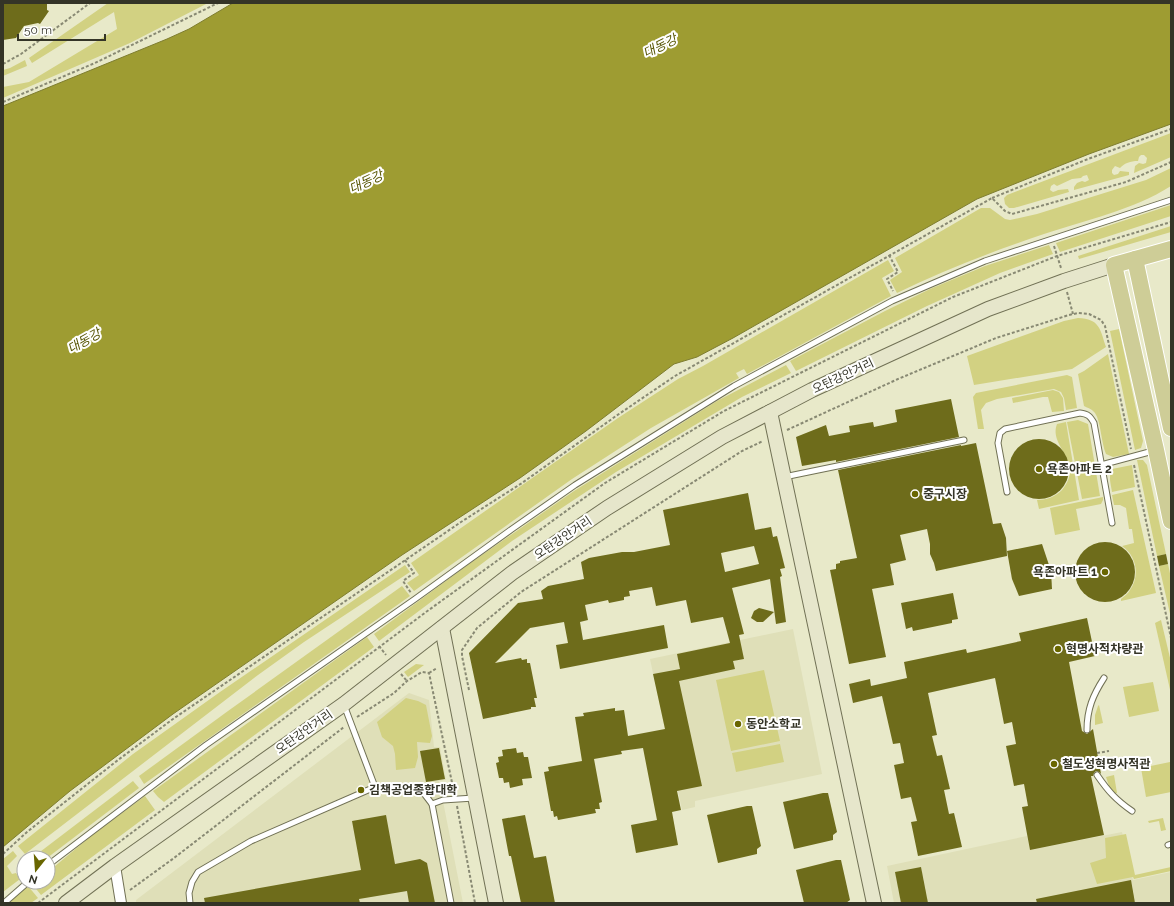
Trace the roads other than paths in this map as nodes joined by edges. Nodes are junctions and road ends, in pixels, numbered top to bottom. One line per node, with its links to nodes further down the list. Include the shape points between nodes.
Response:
1 (1170, 200): 23 (lane, via 985,261 897,299 734,386 575,485 206,745)
2 (1171, 249): 3 (main road)
3 (1135, 259): 4 (main road); 6 (main road)
4 (1114, 265): 5 (main road, 오탄강안거리, via 988,309); 8 (main road)
5 (770, 412): 10 (main road); 14 (main road, 오탄강안거리, via 722,437 607,508 512,573)
6 (1171, 428)
7 (964, 440): 10 (lane)
8 (1156, 450): 9 (lane); 12 (main road)
9 (1101, 465): 11 (lane, via 1094,423 1086,414 1080,413 1006,429 1000,433 998,443); 13 (lane)
10 (784, 477): 32 (main road)
11 (1006, 492)
12 (1171, 521)
13 (1112, 523)
14 (442, 628): 16 (main road, 오탄강안거리); 20 (main road)
15 (1104, 678): 17 (lane, via 1094,694)
16 (344, 704): 19 (lane); 24 (main road, 오탄강안거리)
17 (1087, 730)
18 (1097, 775): 22 (lane, via 1117,801)
19 (375, 787): 21 (lane, via 419,787); 29 (lane, via 251,841 198,872 189,893)
20 (476, 798): 21 (lane, via 443,800); 31 (main road)
21 (432, 804): 30 (lane)
22 (1132, 811)
23 (56, 859)
24 (115, 866): 26 (street); 28 (main road, 오탄강안거리)
25 (19, 890): 27 (lane)
26 (121, 900)
27 (4, 903)
28 (66, 903)
29 (190, 903)
30 (451, 903)
31 (496, 903)
32 (874, 903)

